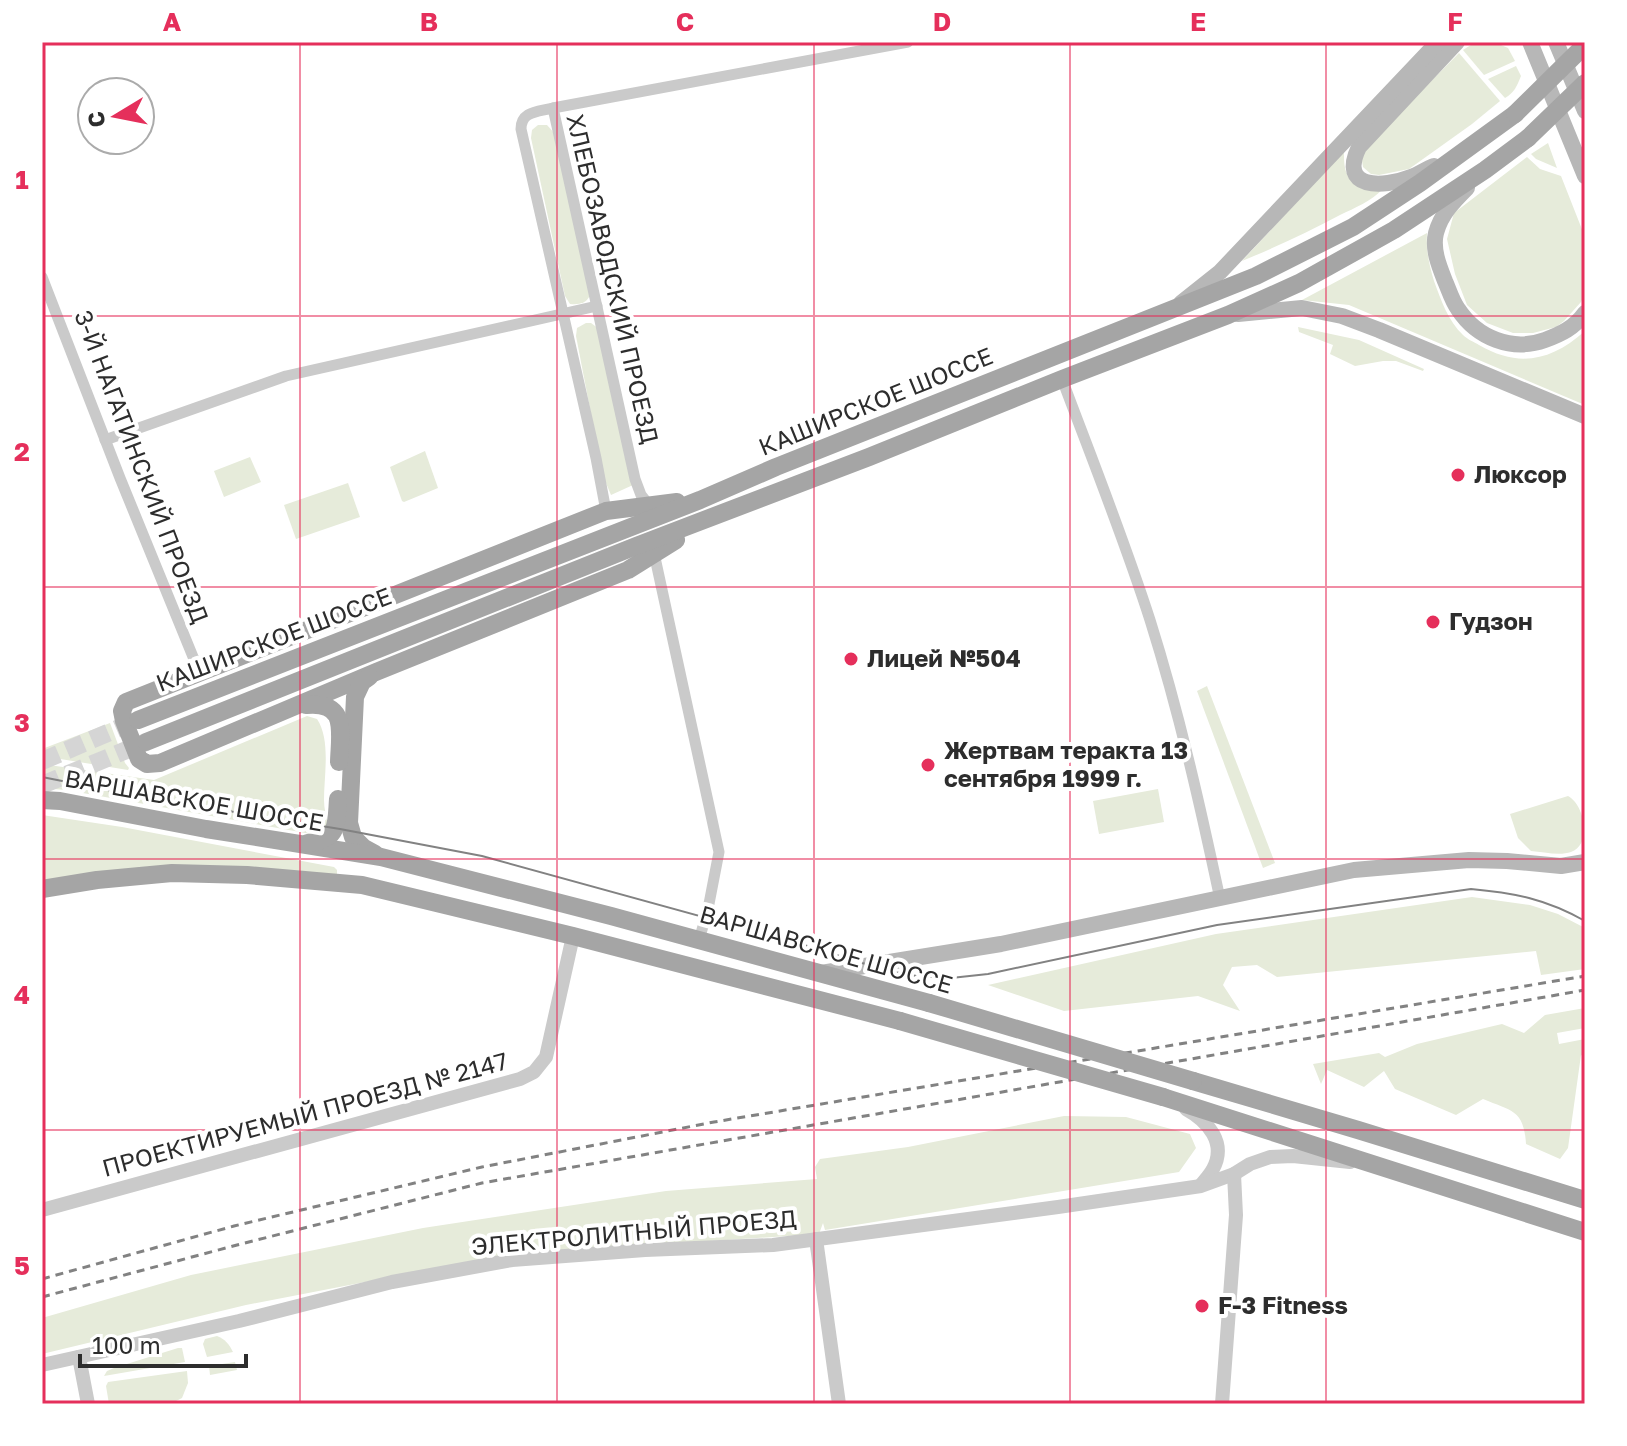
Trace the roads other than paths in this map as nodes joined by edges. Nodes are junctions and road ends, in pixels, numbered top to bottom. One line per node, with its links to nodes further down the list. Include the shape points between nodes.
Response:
1 (908, 42): 10 (street)
2 (1438, 42): 17 (main road, via 1220,272)
3 (1457, 42): 12 (main road, via 1359,147 1355,175 1369,184 1389,184)
4 (1515, 42): 8 (main road)
5 (1530, 42): 8 (main road)
6 (1556, 42): 11 (main road)
7 (1585, 45): 12 (main road, КАШИРСКОЕ ШОССЕ, bridge, via 1515,114)
8 (1546, 81): 14 (main road)
9 (1585, 83): 13 (main road, КАШИРСКОЕ ШОССЕ, bridge, via 1528,138)
10 (553, 108): 16 (street, ХЛЕБОЗАВОДСКИЙ ПРОЕЗД); 19 (street, ХЛЕБОЗАВОДСКИЙ ПРОЕЗД, via 526,114 521,129)
11 (1585, 111)
12 (1473, 145): 17 (main road, КАШИРСКОЕ ШОССЕ, via 1353,227 1256,276)
13 (1485, 170): 18 (main road, via 1450,204 1436,231 1436,255 1458,310 1479,332 1513,345 1562,334); 20 (main road, КАШИРСКОЕ ШОССЕ, via 1394,230)
14 (1584, 175)
15 (42, 277): 23 (street, 3-Й НАГАТИНСКИЙ ПРОЕЗД)
16 (597, 306): 19 (street); 25 (street, ХЛЕБОЗАВОДСКИЙ ПРОЕЗД, via 635,479)
17 (1172, 310): 24 (main road, КАШИРСКОЕ ШОССЕ)
18 (1585, 313)
19 (564, 315): 23 (street, via 286,376); 26 (street, ХЛЕБОЗАВОДСКИЙ ПРОЕЗД)
20 (1228, 315): 21 (main road, КАШИРСКОЕ ШОССЕ); 22 (main road, via 1302,308 1342,316)
21 (1062, 379): 27 (main road, КАШИРСКОЕ ШОССЕ); 39 (street, via 1150,620 1188,750)
22 (1585, 416)
23 (105, 440): 30 (street, 3-Й НАГАТИНСКИЙ ПРОЕЗД)
24 (700, 500): 25 (main road); 32 (main road, КАШИРСКОЕ ШОССЕ)
25 (649, 505): 26 (main road)
26 (606, 511): 30 (main road)
27 (715, 516): 28 (main road); 33 (main road, КАШИРСКОЕ ШОССЕ)
28 (654, 553): 29 (main road, via 628,570); 42 (street, via 719,852)
29 (376, 672): 31 (main road); 36 (main road, via 362,682 355,697 348,816 353,837)
30 (200, 674): 31 (main road, via 126,702 124,721 139,759 160,763)
31 (300, 706): 35 (main road, via 323,704 333,709 340,734 335,828 323,841)
32 (138, 720)
33 (146, 742)
34 (42, 800): 35 (main road, ВАРШАВСКОЕ ШОССЕ)
35 (304, 844): 36 (main road, ВАРШАВСКОЕ ШОССЕ)
36 (381, 857): 40 (main road, ВАРШАВСКОЕ ШОССЕ)
37 (1584, 862): 39 (main road, via 1561,866 1469,860 1382,867)
38 (42, 889): 41 (main road, ВАРШАВСКОЕ ШОССЕ, via 172,873 262,876 362,885)
39 (1220, 899): 43 (main road, via 1001,944)
40 (580, 909): 41 (street); 42 (main road, ВАРШАВСКОЕ ШОССЕ)
41 (573, 936): 44 (main road, ВАРШАВСКОЕ ШОССЕ, bridge, via 900,1021); 49 (street, ПРОЕКТИРУЕМЫЙ ПРОЕЗД № 2147, via 546,1057 534,1072)
42 (699, 940): 43 (main road, ВАРШАВСКОЕ ШОССЕ)
43 (821, 973): 48 (main road, ВАРШАВСКОЕ ШОССЕ, bridge)
44 (1165, 1098): 45 (main road, ВАРШАВСКОЕ ШОССЕ); 47 (street, via 1196,1115 1216,1138 1216,1162)
45 (1382, 1166): 46 (street, ЭЛЕКТРОЛИТНЫЙ ПРОЕЗД, via 1270,1157); 50 (main road, ВАРШАВСКОЕ ШОССЕ)
46 (1234, 1174): 47 (street, ЭЛЕКТРОЛИТНЫЙ ПРОЕЗД); 56 (street, via 1236,1215)
47 (1201, 1186): 51 (street, ЭЛЕКТРОЛИТНЫЙ ПРОЕЗД)
48 (1585, 1200)
49 (42, 1210)
50 (1585, 1232)
51 (816, 1239): 52 (street, ЭЛЕКТРОЛИТНЫЙ ПРОЕЗД, via 512,1260 392,1282); 55 (street)
52 (79, 1357): 53 (street, ЭЛЕКТРОЛИТНЫЙ ПРОЕЗД); 54 (street)
53 (42, 1365)
54 (88, 1404)
55 (839, 1404)
56 (1222, 1404)

